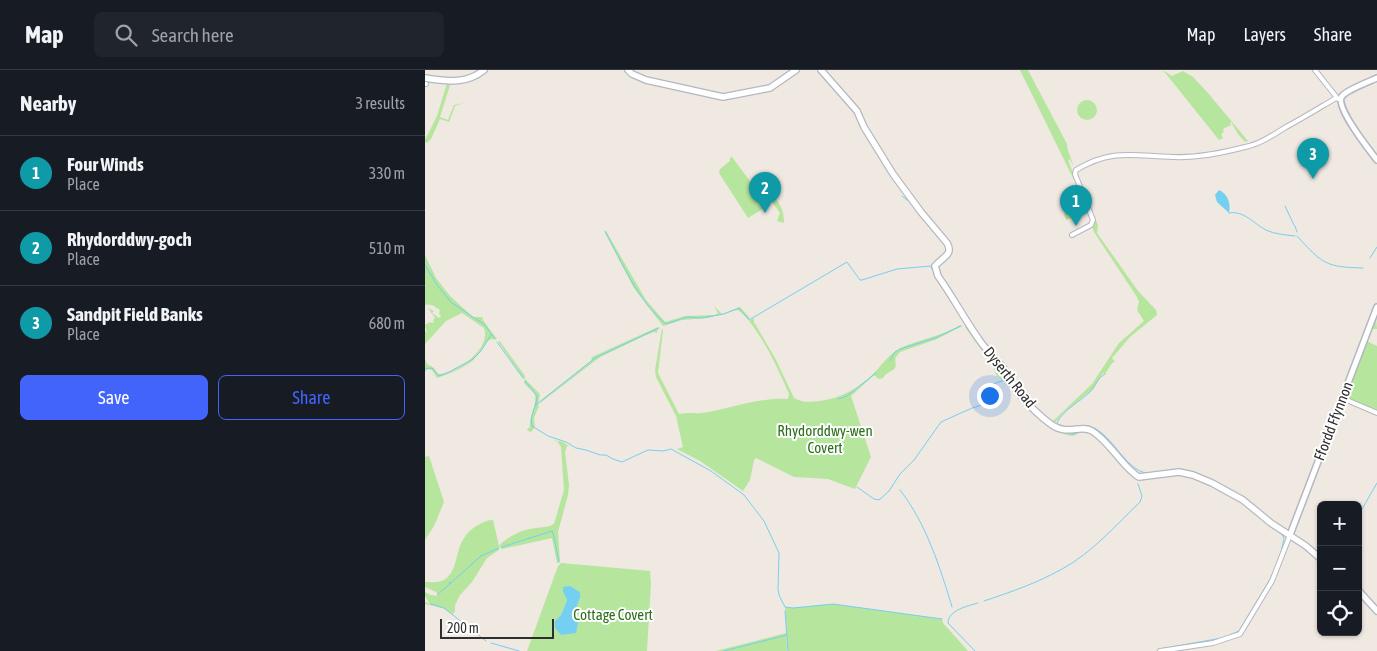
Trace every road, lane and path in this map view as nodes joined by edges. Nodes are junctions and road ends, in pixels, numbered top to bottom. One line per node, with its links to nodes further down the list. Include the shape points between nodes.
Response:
1 (484, 70): 7 (main road, via 458,82)
2 (628, 70): 3 (main road, via 646,80 723,97 770,88)
3 (796, 70)
4 (821, 70): 14 (main road, Dyserth Road, via 857,111 893,174 950,248 935,266 938,276 1015,388 1052,425 1071,431 1087,429 1093,432 1135,474 1143,477 1179,472 1201,478 1243,500)
5 (1315, 70): 8 (street)
6 (1377, 78): 8 (street)
7 (425, 82)
8 (1338, 99): 9 (street); 10 (street, via 1261,142 1246,147 1173,157 1119,154 1085,164 1075,174 1093,220 1091,225)
9 (1377, 160)
10 (1072, 235)
11 (1377, 307): 12 (street, Ffordd Ffynnon)
12 (1342, 398): 13 (street); 14 (street, Ffordd Ffynnon)
13 (1377, 414)
14 (1290, 535): 15 (main road, Dyserth Road); 18 (street, via 1272,581 1240,634 1213,643)
15 (1317, 556)
16 (1359, 591): 17 (main road)
17 (1377, 611)
18 (1160, 651)

